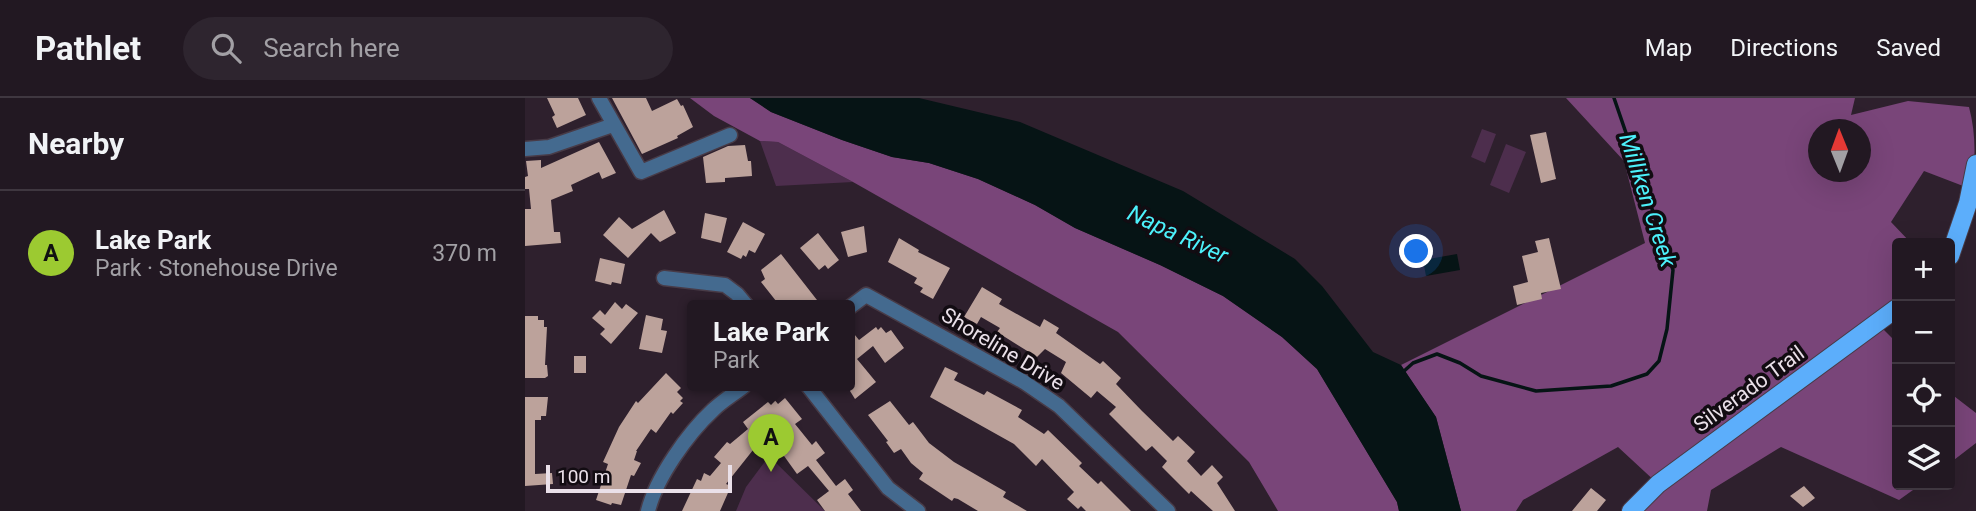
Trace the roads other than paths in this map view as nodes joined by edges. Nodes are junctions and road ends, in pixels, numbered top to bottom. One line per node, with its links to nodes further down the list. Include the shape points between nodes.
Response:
1 (599, 98): 2 (street)
2 (613, 125): 3 (street, via 641,172); 4 (street, via 549,147)
3 (730, 135)
4 (525, 149)
5 (1976, 164): 6 (main road)
6 (1955, 241)
7 (664, 278): 8 (street, via 725,285)
8 (742, 300)
9 (855, 303): 15 (street, Shoreline Drive, via 866,295 1059,405)
10 (1892, 313): 16 (main road, Silverado Trail, via 1658,484)
11 (738, 391): 13 (street, via 713,410 676,454)
12 (812, 391): 14 (street, via 888,488)
13 (647, 511)
14 (918, 511)
15 (1168, 511)
16 (1631, 511)

